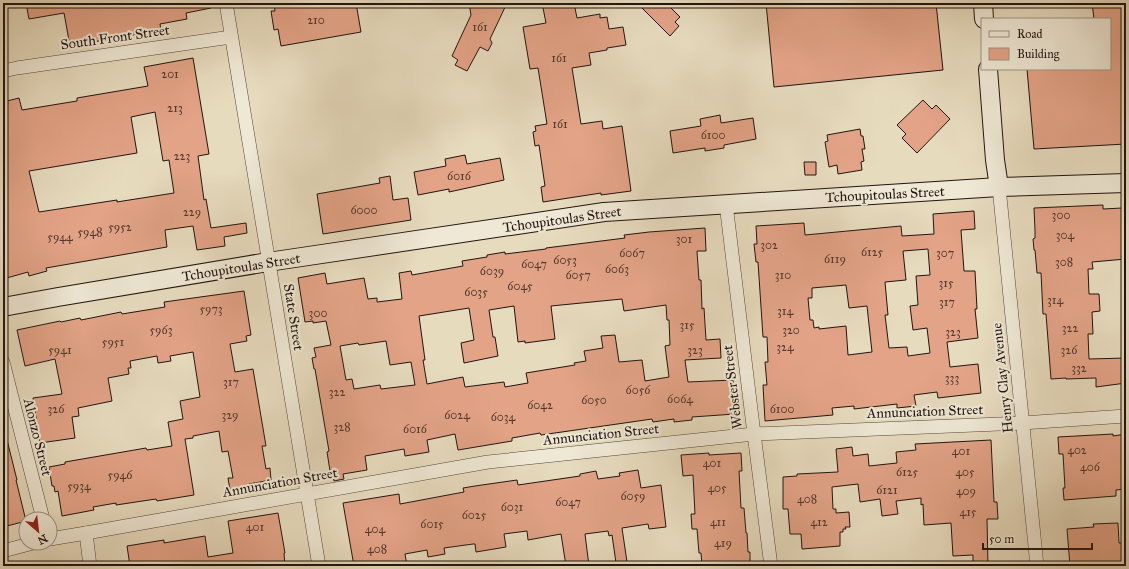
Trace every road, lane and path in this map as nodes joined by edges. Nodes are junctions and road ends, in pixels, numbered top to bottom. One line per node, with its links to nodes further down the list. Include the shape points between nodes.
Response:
1 (226, 3): 4 (street, State Street)
2 (983, 3): 3 (street)
3 (984, 18)
4 (231, 37): 6 (street, South Front Street); 10 (street, State Street)
5 (988, 70): 8 (street, via 995,160)
6 (3, 71)
7 (1126, 183): 8 (street, Tchoupitoulas Street)
8 (1000, 187): 9 (street, Tchoupitoulas Street); 14 (street, Henry Clay Avenue)
9 (726, 204): 10 (street, Tchoupitoulas Street, via 604,212); 15 (street, Webster Street)
10 (268, 262): 11 (street, Tchoupitoulas Street); 16 (street, State Street)
11 (3, 308)
12 (3, 362): 17 (street, Alonzo Street)
13 (1126, 416): 14 (street, Annunciation Street)
14 (1022, 422): 15 (street, Annunciation Street); 25 (street, Henry Clay Avenue)
15 (754, 434): 16 (street, Annunciation Street, via 488,462); 24 (street, Webster Street)
16 (307, 493): 18 (street, Annunciation Street); 23 (street, State Street)
17 (41, 511)
18 (86, 533): 19 (street, Annunciation Street); 22 (street)
19 (58, 538)
20 (18, 547): 21 (street)
21 (3, 551)
22 (90, 566)
23 (319, 566)
24 (772, 566)
25 (1037, 566)

